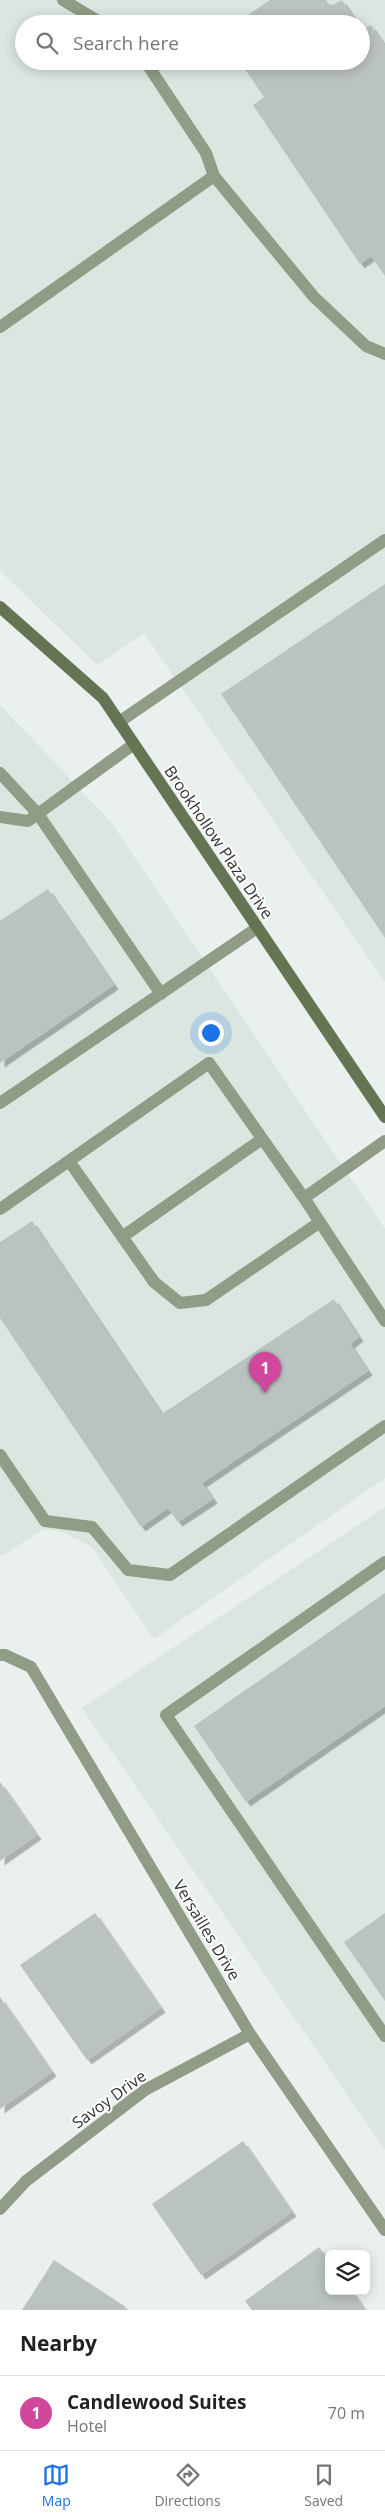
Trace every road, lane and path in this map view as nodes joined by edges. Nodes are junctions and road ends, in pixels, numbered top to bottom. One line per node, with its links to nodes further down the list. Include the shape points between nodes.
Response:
1 (63, 0): 2 (lane)
2 (89, 15)
3 (151, 70): 4 (lane, via 206,153)
4 (214, 176): 5 (lane); 6 (lane, via 314,298 366,346)
5 (0, 327)
6 (385, 354)
7 (385, 540): 9 (lane)
8 (0, 607): 9 (street, Brookhollow Plaza Drive, via 103,698)
9 (120, 722): 10 (street, Brookhollow Plaza Drive)
10 (134, 744): 12 (lane); 14 (street, Brookhollow Plaza Drive)
11 (0, 773): 12 (lane)
12 (38, 814): 13 (lane, via 28,821); 15 (lane)
13 (0, 818)
14 (257, 928): 15 (lane); 17 (street, Brookhollow Plaza Drive)
15 (161, 994): 16 (lane)
16 (0, 1103)
17 (385, 1118)
18 (262, 1139): 20 (lane, via 209,1064); 21 (lane); 24 (lane)
19 (385, 1141): 21 (lane)
20 (69, 1161): 22 (lane); 24 (lane)
21 (304, 1198): 23 (lane)
22 (0, 1209)
23 (320, 1222): 24 (lane, via 206,1300 180,1303 154,1282); 25 (lane)
24 (122, 1237)
25 (385, 1321)
26 (385, 1426): 27 (lane, via 170,1575 128,1570 92,1527 45,1521)
27 (0, 1455)
28 (385, 1562): 31 (lane, via 166,1715)
29 (0, 1655): 30 (lane, Versailles Drive, via 31,1667)
30 (250, 2034): 32 (lane, Savoy Drive, via 144,2090 26,2181); 33 (lane, Versailles Drive)
31 (385, 2036)
32 (0, 2209)
33 (385, 2230)

